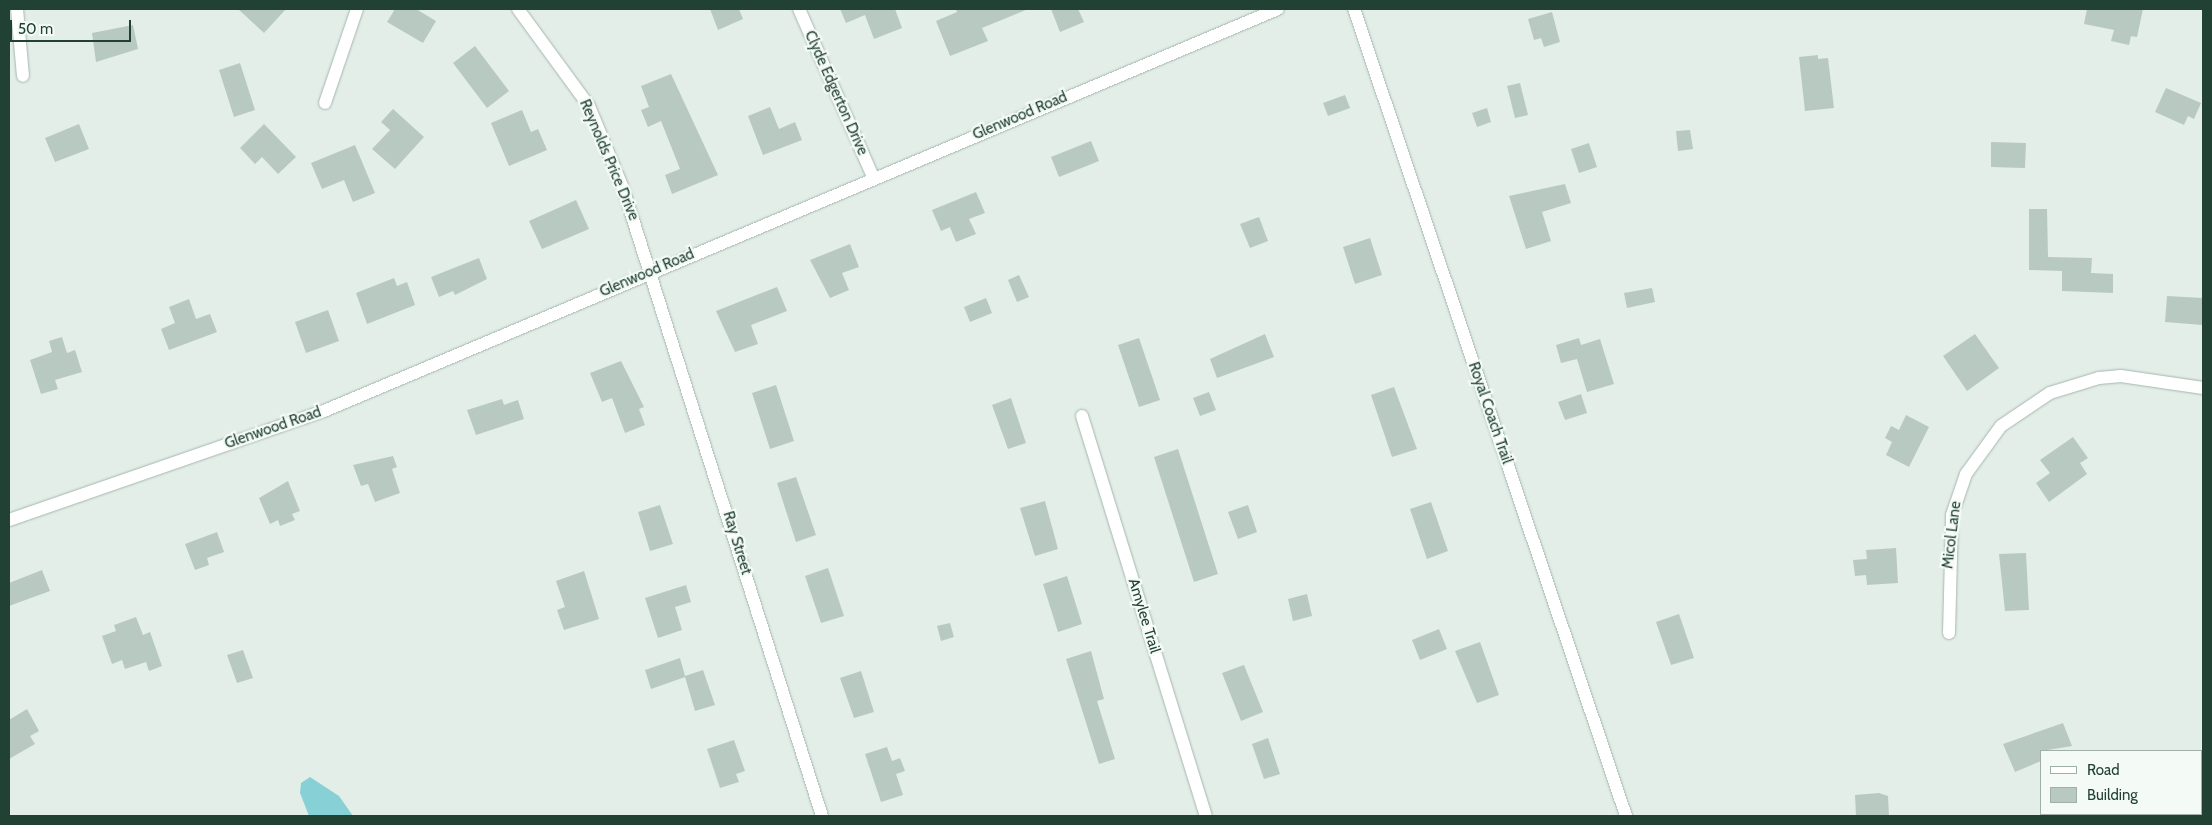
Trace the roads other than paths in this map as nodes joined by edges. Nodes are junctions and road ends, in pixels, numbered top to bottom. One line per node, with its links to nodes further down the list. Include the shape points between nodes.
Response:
1 (17, 9): 7 (street)
2 (357, 9): 8 (street)
3 (518, 9): 10 (street, Reynolds Price Drive, via 589,106)
4 (799, 9): 9 (street, Clyde Edgerton Drive)
5 (1278, 9): 9 (street, Glenwood Road)
6 (1354, 9): 17 (street, Royal Coach Trail)
7 (23, 76)
8 (325, 103)
9 (873, 177): 10 (street, Glenwood Road)
10 (652, 270): 13 (street, Glenwood Road, via 324,411); 15 (street, Ray Street)
11 (2203, 388): 14 (street, Micol Lane, via 2121,376 2099,378 2050,393 2001,426 1966,474 1952,515)
12 (1082, 416): 16 (street, Amylee Trail)
13 (9, 520)
14 (1949, 633)
15 (822, 816)
16 (1206, 816)
17 (1626, 816)

